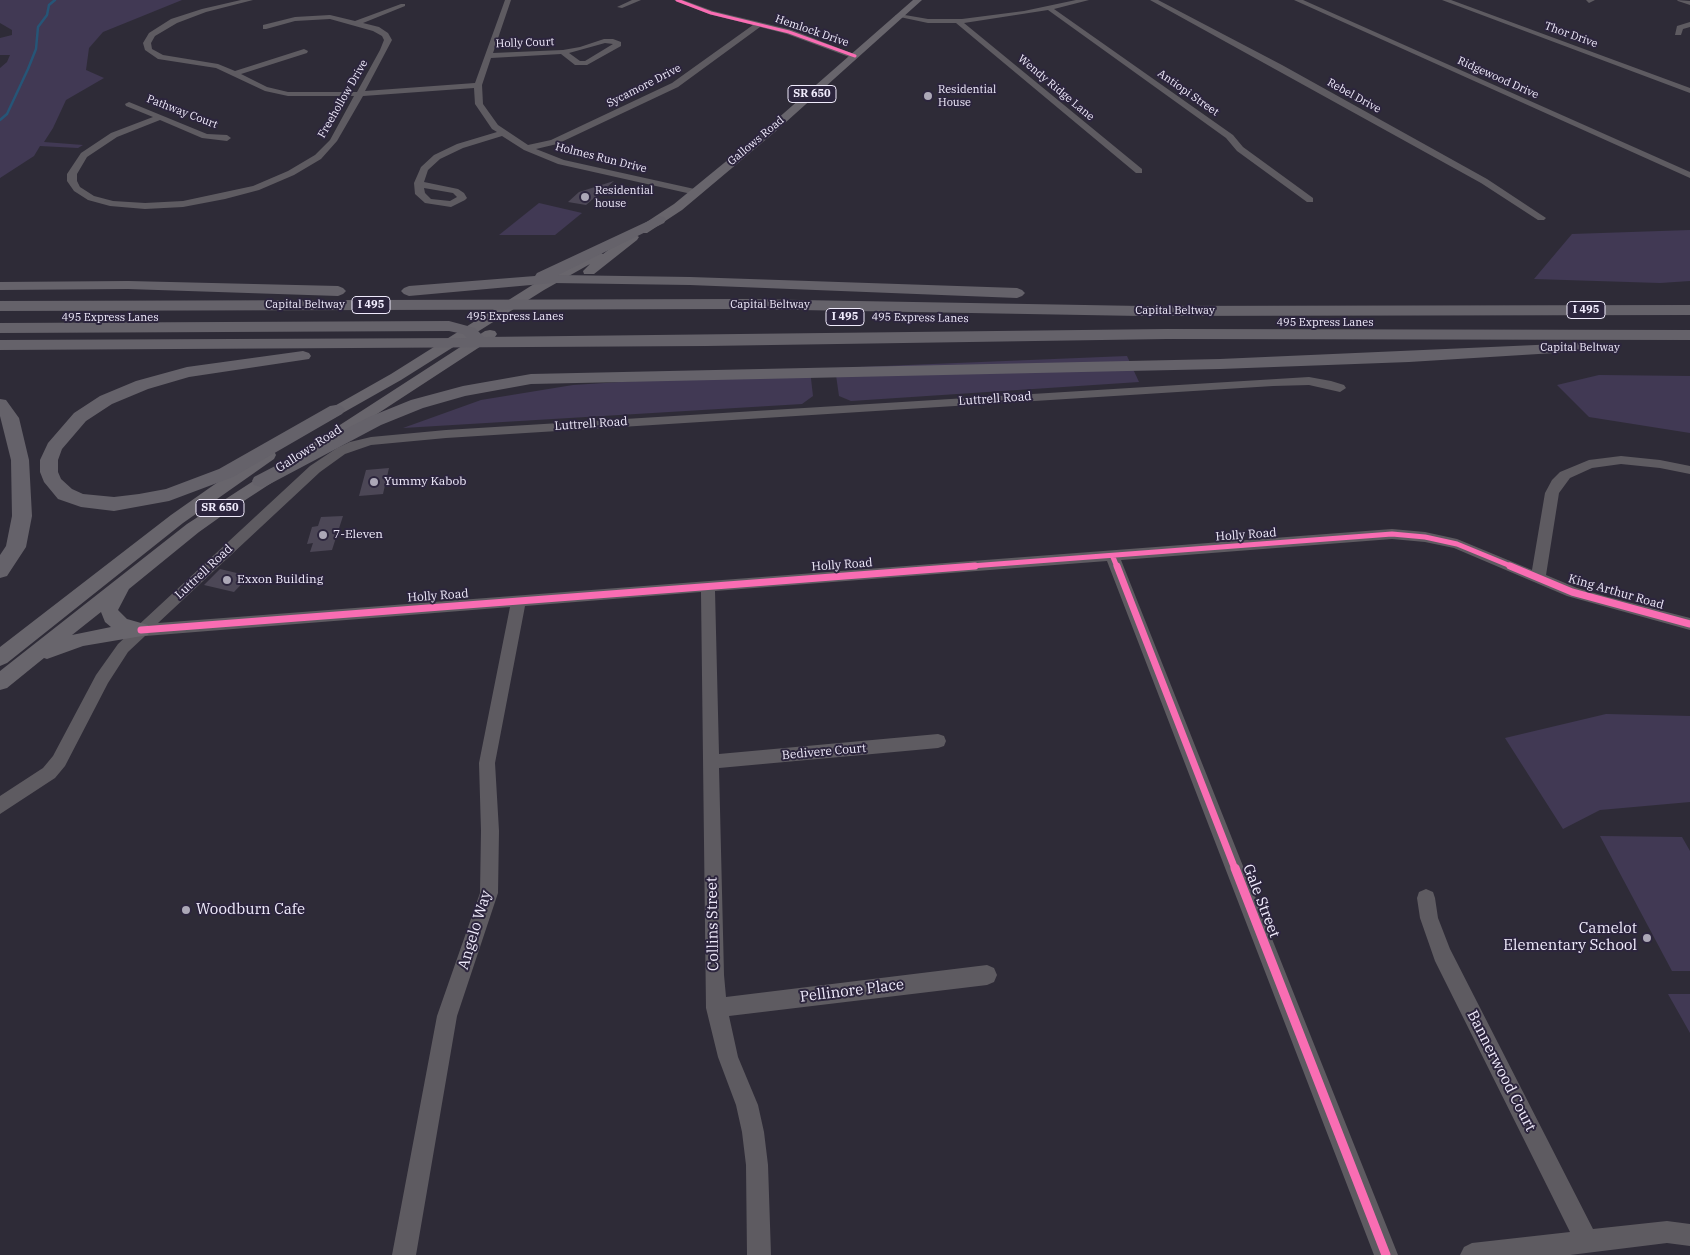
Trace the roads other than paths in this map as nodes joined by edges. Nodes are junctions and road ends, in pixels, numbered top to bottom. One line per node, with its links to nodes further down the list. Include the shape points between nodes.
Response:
1 (250, 0): 26 (street, via 182,18 158,30 147,43 148,50 157,56 210,64)
2 (508, 0): 24 (street, Holmes Run Drive)
3 (638, 0): 13 (street)
4 (676, 0): 18 (street, Hemlock Drive, via 711,13)
5 (918, 0): 15 (main road, Gallows Road / SR 650)
6 (1086, 0): 14 (street)
7 (1153, 0): 40 (street, Rebel Drive, via 1484,181)
8 (1297, 0): 36 (street, Ridgewood Drive)
9 (1445, 0): 28 (street, Thor Drive)
10 (1680, 0): 11 (street)
11 (1690, 3)
12 (403, 5): 17 (street)
13 (620, 7)
14 (1049, 8): 16 (street); 39 (street, Antiopi Street, via 1230,137 1240,149)
15 (900, 16): 16 (street); 25 (main road, Gallows Road / SR 650)
16 (959, 22): 35 (street, Wendy Ridge Lane)
17 (357, 23): 20 (street, Freehollow Drive, via 336,17 315,17 284,21); 29 (street, Freehollow Drive, via 376,29 388,40)
18 (760, 24): 25 (street, Hemlock Drive); 34 (street, Sycamore Drive, via 675,85 554,142)
19 (1690, 24): 21 (street)
20 (266, 28)
21 (1678, 32)
22 (304, 51): 26 (street)
23 (563, 52): 23 (street, Holly Court, via 604,41 618,44 587,63 576,62); 24 (street, Holly Court)
24 (488, 56): 27 (street, Holmes Run Drive)
25 (855, 56): 38 (main road, Gallows Road / SR 650)
26 (235, 74): 29 (street, via 271,91 288,94)
27 (478, 86): 29 (street); 32 (street, Holmes Run Drive, via 482,110)
28 (1690, 91)
29 (360, 94): 31 (street, Freehollow Drive, via 326,150 291,174 256,188 206,200 145,206 104,203 77,189 72,174 84,155 114,135)
30 (129, 104): 31 (street, Pathway Court)
31 (160, 117): 33 (street, Pathway Court, via 205,136)
32 (502, 133): 34 (street, Holmes Run Drive); 37 (street, via 437,157 424,169)
33 (227, 138)
34 (527, 148): 38 (street, Holmes Run Drive, via 577,166)
35 (1139, 171)
36 (1690, 175)
37 (419, 183)
38 (696, 192): 41 (main road, Gallows Road / SR 650)
39 (1310, 200)
40 (1541, 218)
41 (659, 220): 42 (main road, Gallows Road / SR 650); 44 (highway, via 564,267)
42 (633, 237): 43 (main road, Gallows Road / SR 650); 45 (main road, Gallows Road / SR 650)
43 (575, 280): 45 (highway); 50 (highway, via 833,286)
44 (518, 282): 45 (highway); 46 (highway, via 403,292 128,284)
45 (556, 284): 56 (main road, Gallows Road / SR 650); 56 (main road, Gallows Road / SR 650, via 539,288)
46 (0, 286)
47 (0, 293): 48 (highway)
48 (743, 304): 49 (highway, Capital Beltway / I 495); 50 (highway, Capital Beltway / I 495, via 1141,311)
49 (0, 306)
50 (1482, 310): 51 (highway, Capital Beltway / I 495)
51 (1690, 310)
52 (0, 318): 53 (highway, 495 Express Lanes / I 495, via 744,316 1162,323)
53 (1690, 322)
54 (0, 328): 56 (highway)
55 (0, 334): 56 (highway)
56 (458, 334): 65 (main road, Gallows Road / SR 650, via 396,377); 67 (main road, Gallows Road / SR 650, via 421,377)
57 (1690, 335): 58 (highway, 495 Express Lanes / I 495, via 1177,334 706,341)
58 (0, 345)
59 (1581, 348): 60 (highway, Capital Beltway); 61 (highway, Capital Beltway); 67 (highway, via 1220,364 531,379 462,391 417,404 375,421)
60 (1690, 349)
61 (303, 356): 62 (highway, Capital Beltway); 65 (highway, via 186,372 106,400 80,417 54,447 49,472 53,482 65,494 81,500 114,504 169,495 226,473)
62 (0, 357)
63 (1340, 388): 75 (street, Luttrell Road, via 1309,381 1272,382 612,422 364,442 341,451 315,469)
64 (0, 404): 69 (highway, via 10,418 20,460 22,516 16,546)
65 (336, 410): 77 (main road, Gallows Road / SR 650, via 177,519)
66 (1690, 470): 71 (street, via 1620,460 1589,464 1565,475 1552,493)
67 (261, 481): 70 (main road, Gallows Road / SR 650)
68 (1113, 556): 71 (street, Holly Road, via 1392,534 1457,544); 72 (street, Holly Road); 89 (street, Gale Street)
69 (0, 571)
70 (132, 576): 75 (main road, via 114,598 109,610 121,625); 76 (main road, Gallows Road / SR 650)
71 (1538, 578): 74 (street, King Arthur Road, via 1608,604)
72 (708, 586): 73 (street, Holly Road); 80 (street, Collins Street)
73 (519, 601): 75 (street, Holly Road); 87 (street, Angelo Way, via 487,763 489,893 447,1016)
74 (1690, 624)
75 (141, 630): 76 (main road, via 83,639); 81 (street, Luttrell Road, via 123,648 102,679 59,761 49,773)
76 (32, 657): 78 (main road, Gallows Road / SR 650)
77 (0, 658)
78 (0, 682)
79 (938, 742): 80 (street, Bedivere Court)
80 (710, 762): 84 (street, Collins Street)
81 (0, 806)
82 (1426, 898): 86 (street, Bannerwood Court, via 1429,918 1442,954)
83 (987, 975): 84 (street, Pellinore Place)
84 (716, 1008): 88 (street, Collins Street, via 728,1057 747,1105 753,1132)
85 (1690, 1235): 86 (street, via 1667,1232)
86 (1587, 1241): 90 (street)
87 (404, 1255)
88 (759, 1255)
89 (1386, 1255)
90 (1472, 1255)

